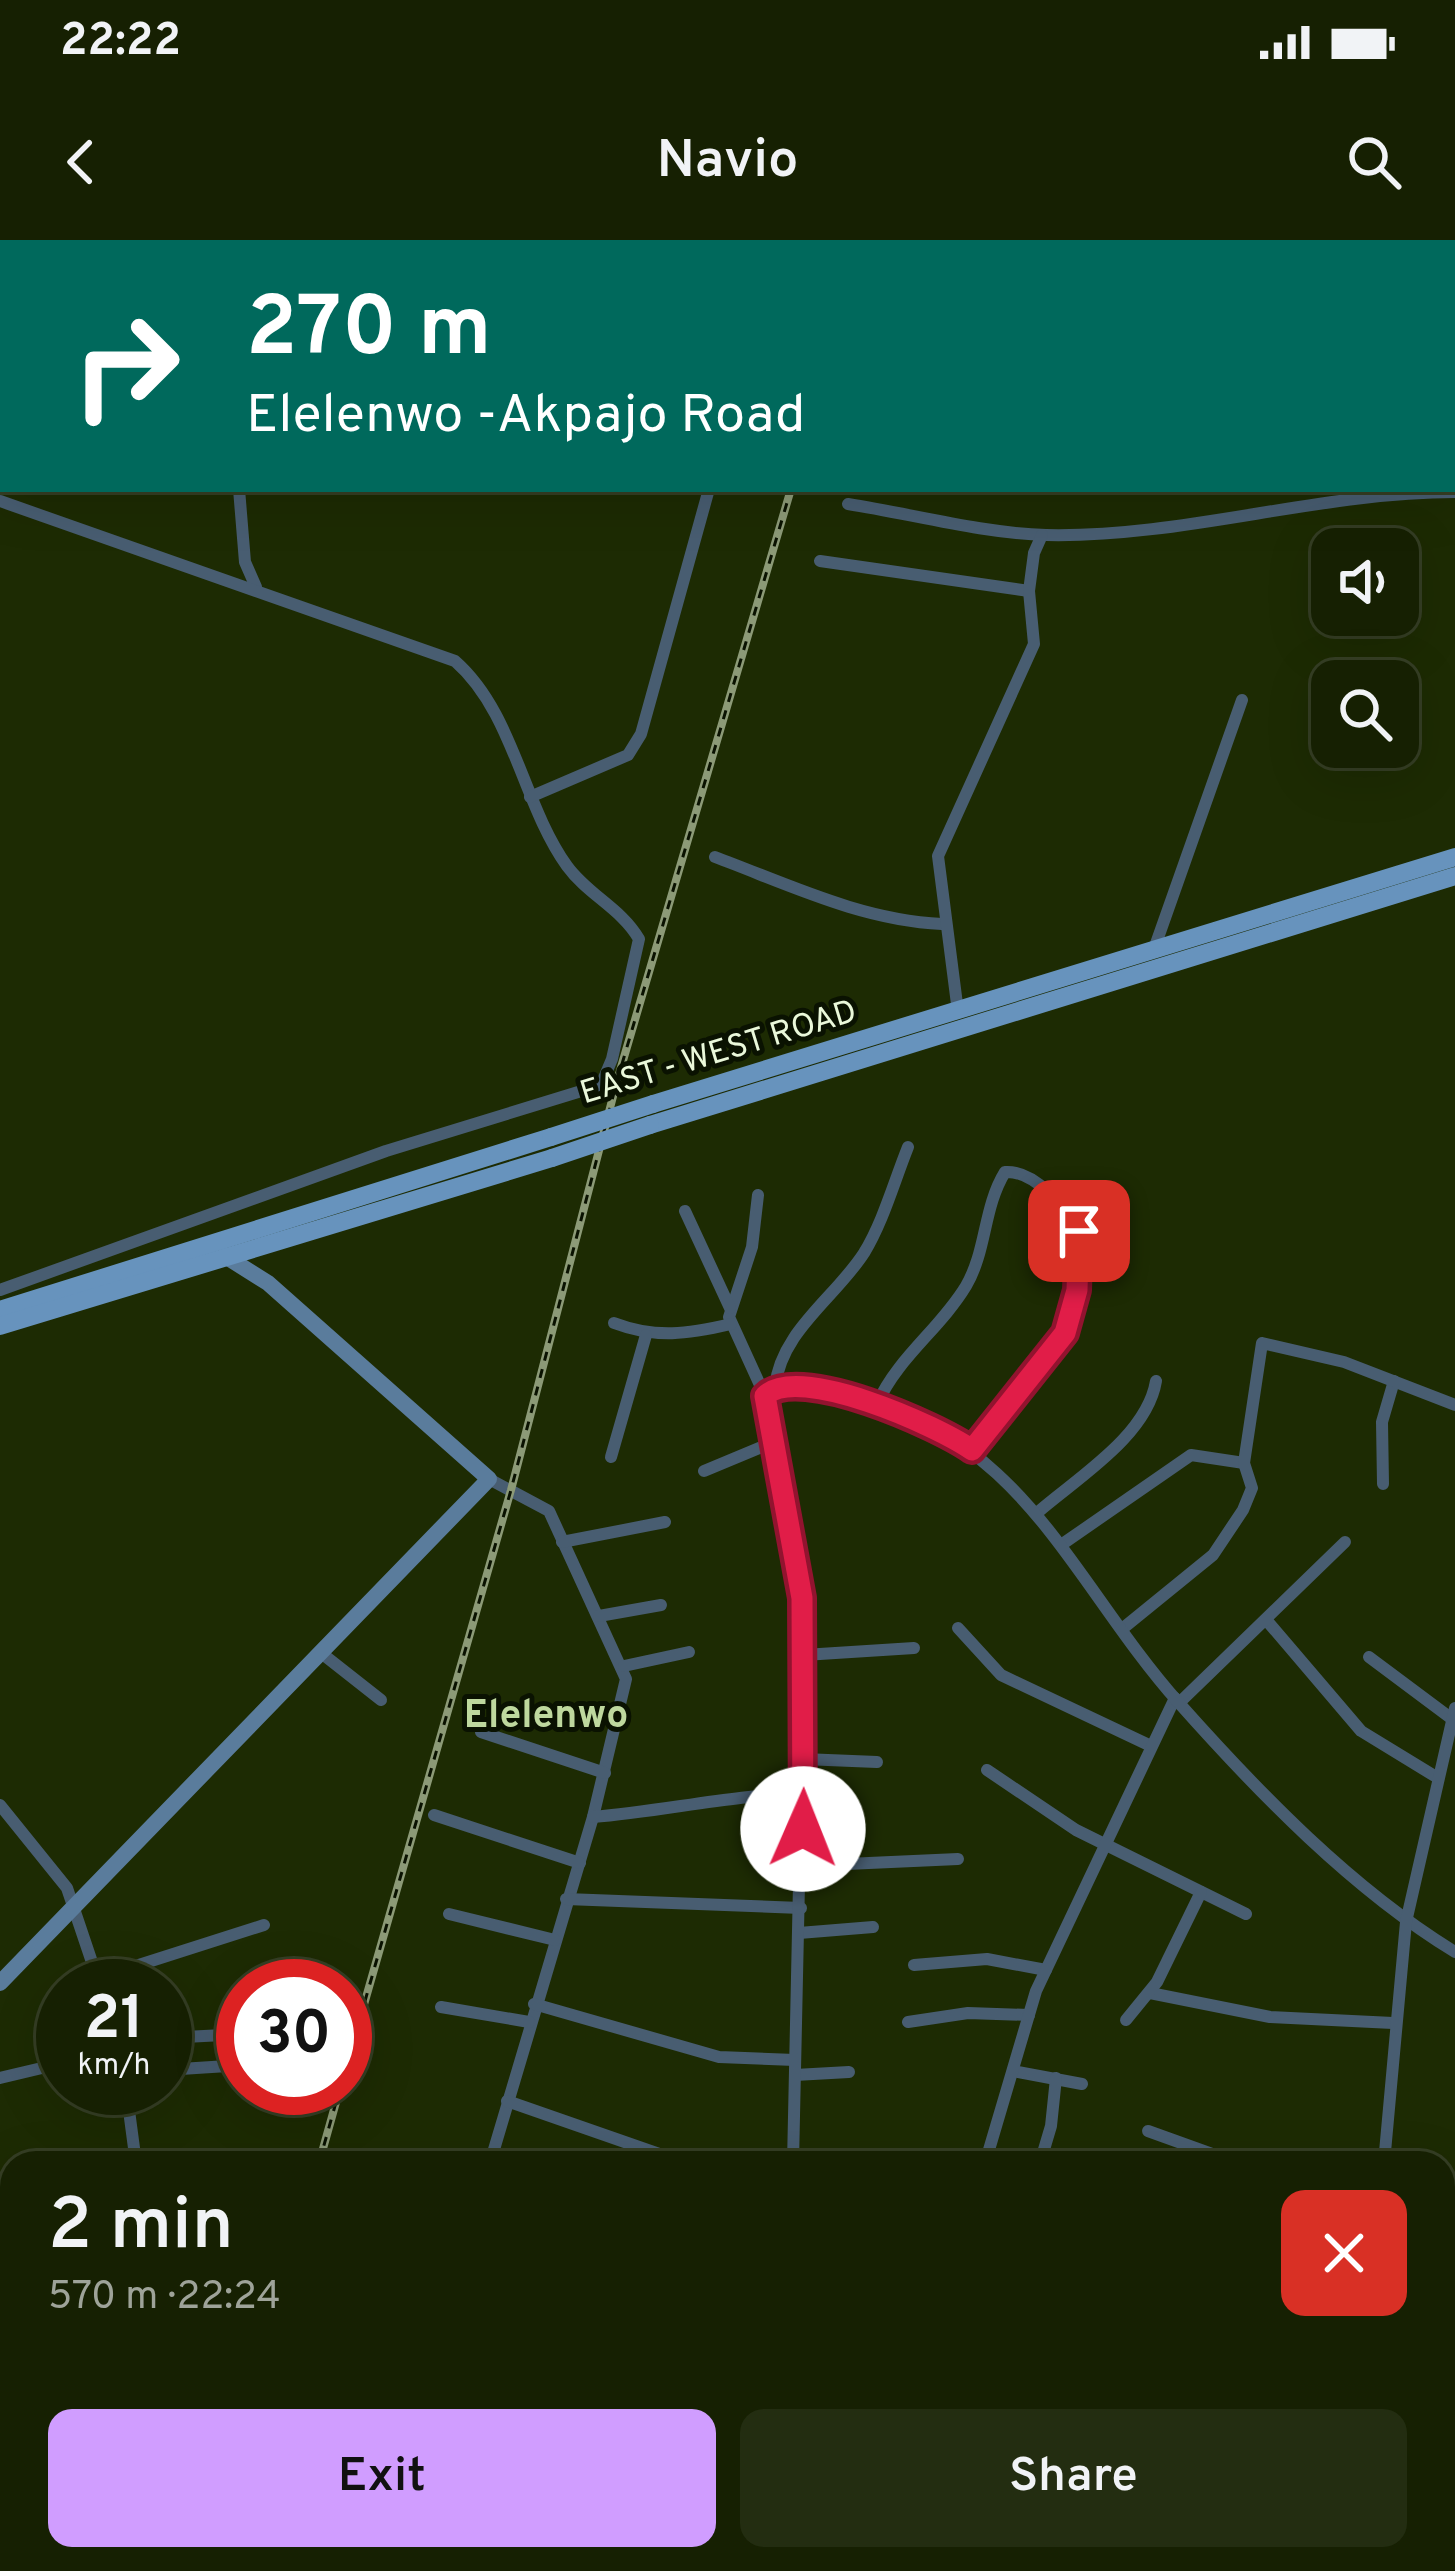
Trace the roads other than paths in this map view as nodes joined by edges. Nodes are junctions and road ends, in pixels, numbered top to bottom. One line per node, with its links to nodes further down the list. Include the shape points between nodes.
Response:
1 (239, 492): 8 (street, via 245,562)
2 (708, 492): 11 (street, via 641,734 628,755)
3 (1408, 492): 6 (street)
4 (0, 501): 8 (street)
5 (848, 504): 6 (street)
6 (1042, 535): 9 (street)
7 (820, 561): 9 (street)
8 (256, 587): 11 (street, via 455,661 476,679)
9 (1029, 591): 15 (street, via 1034,644 938,856)
10 (1242, 700): 16 (street)
11 (530, 797): 24 (street, via 568,869 627,918 639,939 601,1084 386,1151)
12 (715, 857): 15 (street, via 839,906)
13 (1455, 857): 16 (main road, EAST - WEST ROAD)
14 (1455, 876): 21 (main road, EAST - WEST ROAD, bridge)
15 (942, 924): 17 (street)
16 (1153, 953): 17 (main road, EAST - WEST ROAD)
17 (958, 1012): 24 (main road, EAST - WEST ROAD, bridge)
18 (908, 1147): 33 (street, via 867,1249 794,1339)
19 (758, 1195): 27 (street)
20 (685, 1211): 27 (street)
21 (264, 1245): 22 (main road, EAST - WEST ROAD); 23 (street)
22 (225, 1256): 23 (street); 29 (main road, EAST - WEST ROAD)
23 (268, 1283): 41 (street)
24 (42, 1287): 25 (street); 26 (main road, EAST - WEST ROAD)
25 (0, 1290)
26 (0, 1310)
27 (731, 1317): 30 (street, via 688,1334); 33 (street)
28 (614, 1323): 30 (street)
29 (0, 1326)
30 (646, 1335): 38 (street)
31 (1156, 1381): 43 (street, via 1137,1424)
32 (1394, 1381): 35 (street); 39 (street, via 1262,1343); 42 (street, via 1382,1421)
33 (770, 1392): 34 (street); 36 (street)
34 (878, 1404): 37 (street); 37 (street, via 896,1367 965,1288 991,1198 1005,1172 1019,1172 1079,1231 1077,1290 1065,1333)
35 (1455, 1405)
36 (771, 1443): 40 (street); 56 (street, via 800,1585)
37 (972, 1450): 43 (street)
38 (611, 1457)
39 (1244, 1463): 47 (street, via 1192,1455); 52 (street, via 1252,1488 1230,1535)
40 (704, 1472)
41 (490, 1479): 45 (street, via 542,1504); 54 (street)
42 (1383, 1484)
43 (1037, 1513): 47 (street)
44 (665, 1522): 45 (street)
45 (562, 1541): 49 (street)
46 (1345, 1542): 50 (street)
47 (1061, 1545): 52 (street)
48 (661, 1605): 49 (street)
49 (598, 1616): 58 (street)
50 (1268, 1622): 60 (street); 68 (street, via 1360,1731)
51 (958, 1628): 63 (street, via 1001,1675)
52 (1122, 1629): 60 (street)
53 (914, 1648): 56 (street)
54 (320, 1652): 59 (street); 79 (street)
55 (688, 1652): 58 (street)
56 (804, 1655): 64 (street)
57 (1369, 1657): 61 (street)
58 (624, 1666): 67 (street)
59 (382, 1700)
60 (1177, 1701): 63 (street); 83 (street)
61 (1453, 1722): 68 (street)
62 (482, 1732): 67 (street)
63 (1151, 1747): 73 (street)
64 (803, 1759): 65 (street); 69 (street)
65 (877, 1762)
66 (987, 1770): 73 (street)
67 (605, 1774): 72 (street)
68 (1438, 1778): 83 (street)
69 (804, 1793): 72 (street); 76 (street)
70 (0, 1805): 79 (street, via 58,1874)
71 (434, 1815): 75 (street)
72 (593, 1816): 75 (street)
73 (1105, 1844): 77 (street); 92 (street)
74 (958, 1859): 76 (street)
75 (580, 1863): 78 (street)
76 (802, 1866): 80 (street)
77 (1201, 1892): 82 (street); 94 (street)
78 (566, 1899): 80 (street); 87 (street)
79 (74, 1906): 89 (street); 93 (street)
80 (801, 1908): 86 (street)
81 (449, 1914): 87 (street)
82 (1246, 1914)
83 (1406, 1922): 88 (street); 101 (street)
84 (264, 1925): 90 (street)
85 (873, 1928): 86 (street)
86 (799, 1933): 102 (street)
87 (555, 1940): 95 (street)
88 (1455, 1952)
89 (91, 1959)
90 (166, 1959)
91 (914, 1965): 92 (street, via 987,1958)
92 (1046, 1970): 97 (street)
93 (0, 1983)
94 (1150, 1994): 98 (street); 101 (street, via 1270,2017)
95 (534, 2004): 99 (street); 102 (street, via 719,2057)
96 (441, 2007): 99 (street)
97 (1030, 2015): 100 (street); 104 (street)
98 (1126, 2020)
99 (529, 2022): 109 (street)
100 (908, 2022)
101 (1394, 2023): 119 (street)
102 (795, 2067): 105 (street); 115 (street)
103 (36, 2069): 106 (street)
104 (1013, 2071): 107 (street); 116 (street)
105 (849, 2072)
106 (0, 2078)
107 (1055, 2078): 108 (street); 117 (street)
108 (1082, 2084)
109 (507, 2101): 113 (street); 114 (street)
110 (129, 2115): 112 (street)
111 (1148, 2131): 118 (street)
112 (134, 2151)
113 (493, 2151)
114 (651, 2151)
115 (793, 2151)
116 (995, 2151)
117 (1044, 2151)
118 (1204, 2151)
119 (1385, 2151)

